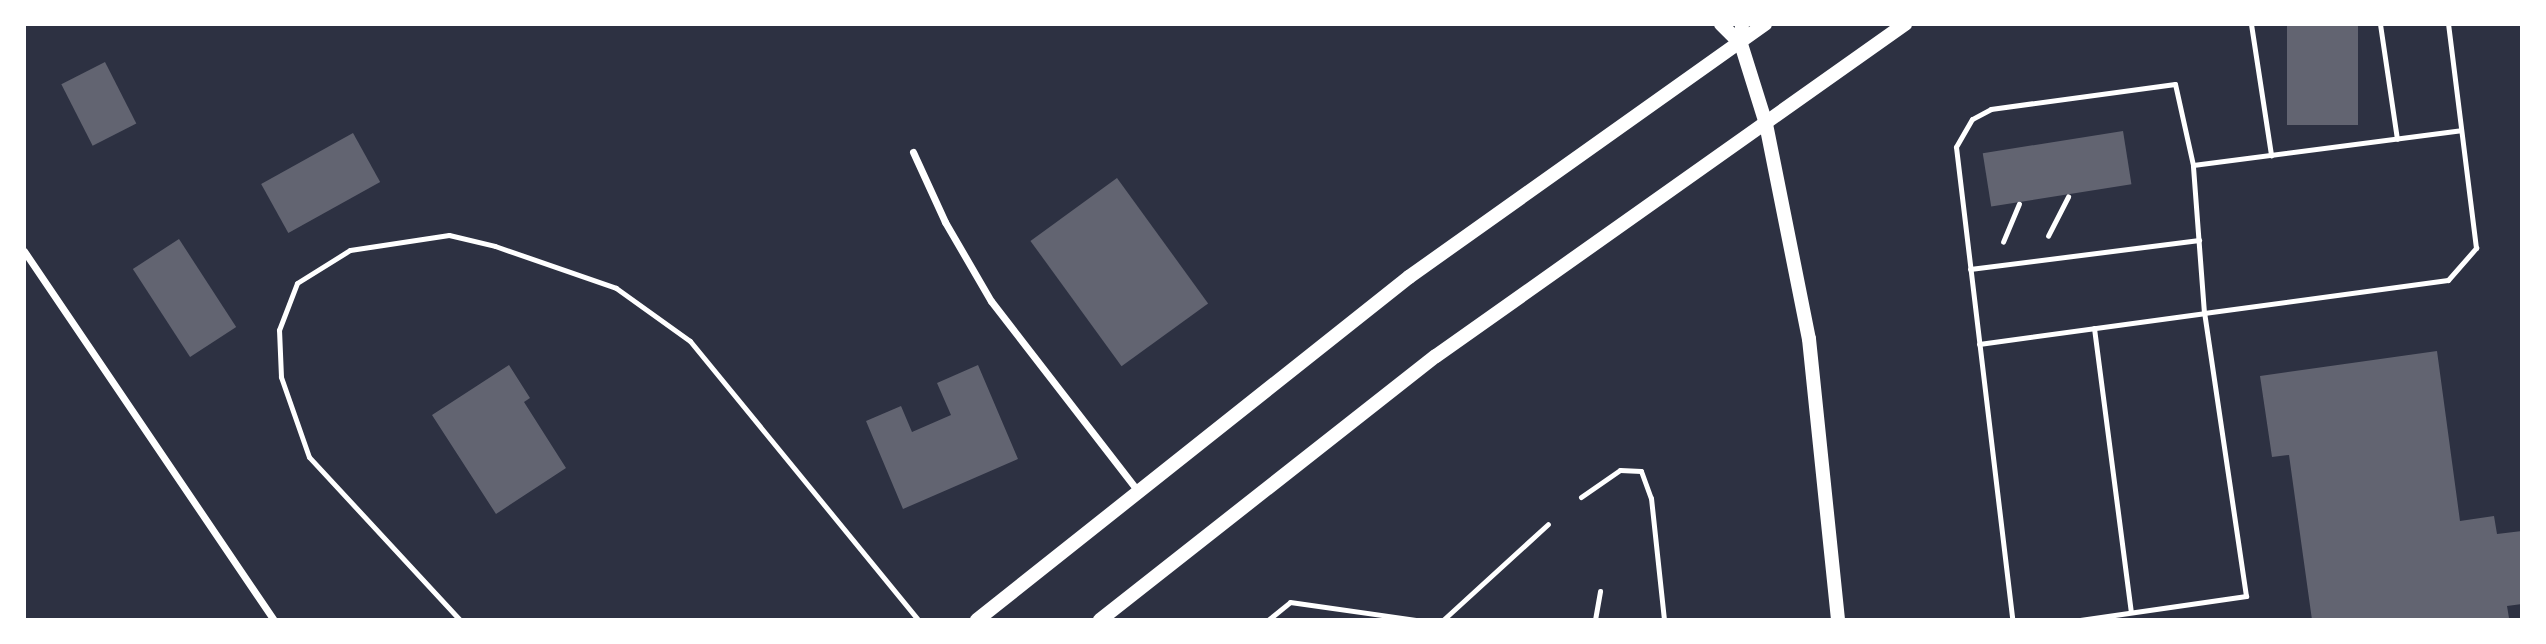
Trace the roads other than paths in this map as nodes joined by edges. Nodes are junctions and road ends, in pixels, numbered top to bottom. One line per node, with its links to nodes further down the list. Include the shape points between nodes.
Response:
1 (1721, 24): 8 (main road)
2 (1742, 24): 8 (main road)
3 (1765, 24): 8 (main road)
4 (1905, 24): 9 (main road)
5 (2251, 24): 13 (lane)
6 (2380, 24): 11 (lane)
7 (2448, 24): 10 (lane)
8 (1741, 44): 9 (main road); 21 (main road, via 1655,100 1409,277)
9 (1766, 124): 29 (main road, via 1436,356); 34 (main road, via 1809,339)
10 (2461, 130): 11 (lane); 18 (lane, via 2476,248 2448,280)
11 (2397, 139): 13 (lane)
12 (913, 152): 21 (street, via 945,222 990,301)
13 (2271, 155): 14 (lane)
14 (2193, 165): 15 (lane); 17 (lane, via 2175,84 1991,109 1972,120 1956,147)
15 (2199, 240): 17 (lane); 18 (lane)
16 (24, 251): 25 (street)
17 (1970, 269): 20 (lane)
18 (2204, 313): 19 (lane); 24 (lane, via 2246,596)
19 (2094, 328): 20 (lane); 24 (lane)
20 (1979, 344): 35 (lane)
21 (1138, 491): 28 (main road)
22 (1581, 497): 33 (lane, via 1620,470 1641,471 1651,498)
23 (1548, 524): 32 (lane)
24 (2131, 612): 36 (lane)
25 (274, 620)
26 (460, 620): 27 (lane, via 309,457 281,377 279,330 297,283 349,250 449,235 616,288 690,341)
27 (918, 620)
28 (977, 620)
29 (1100, 620)
30 (1268, 620): 31 (lane, via 1290,602)
31 (1416, 620)
32 (1443, 620)
33 (1664, 620)
34 (1838, 620)
35 (2012, 620)
36 (2080, 620)

